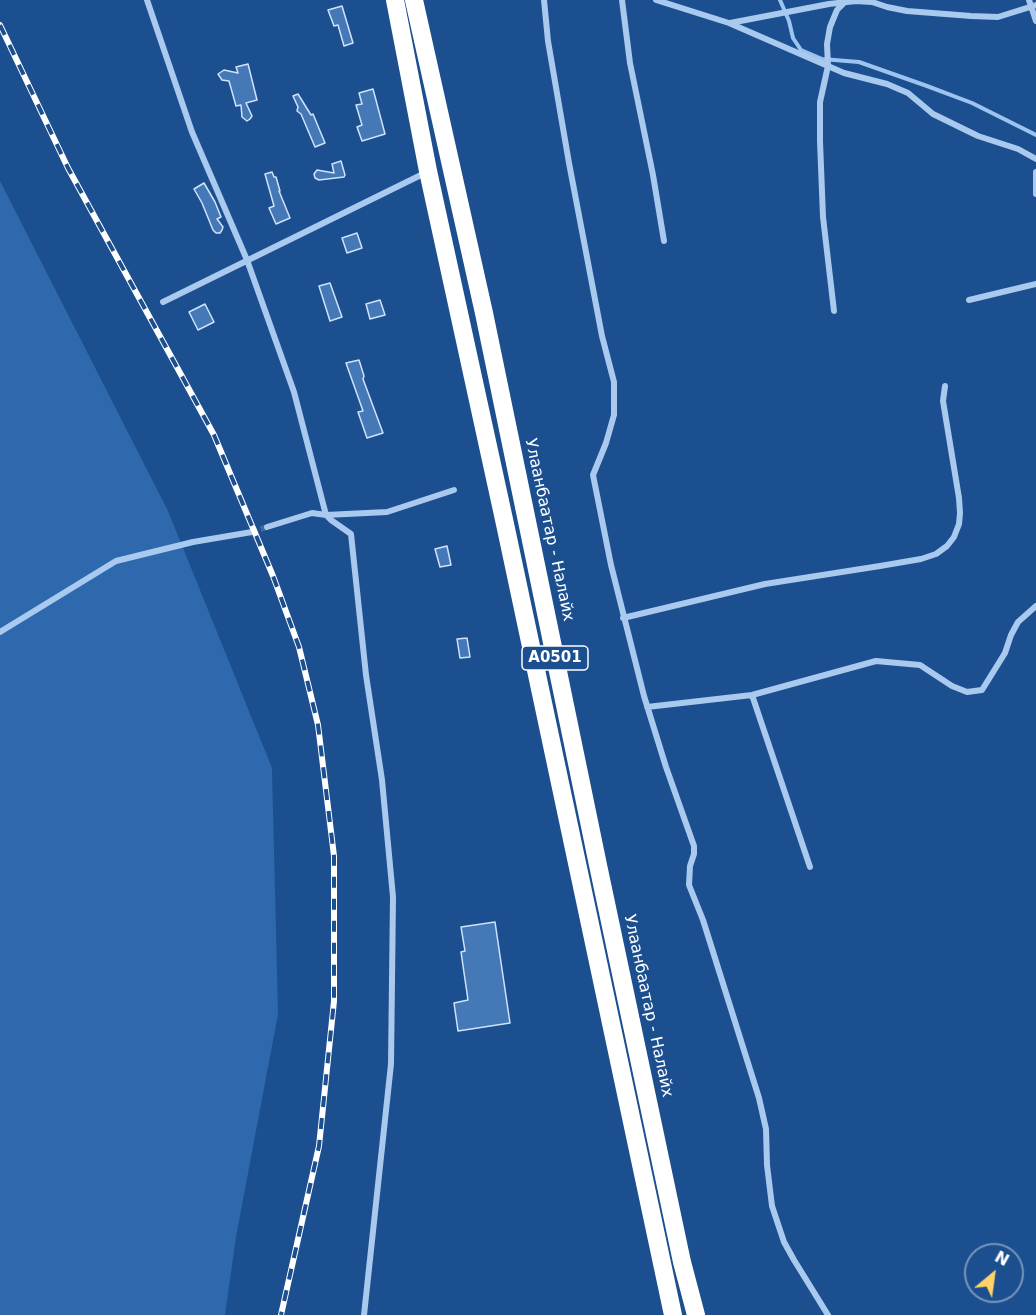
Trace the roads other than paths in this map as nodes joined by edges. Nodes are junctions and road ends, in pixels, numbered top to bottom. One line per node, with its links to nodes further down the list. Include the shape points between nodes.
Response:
1 (147, 0): 17 (street, via 192,132)
2 (395, 0): 13 (highway, A0501)
3 (414, 0): 35 (highway, Улаанбаатар - Налайх / A0501)
4 (544, 0): 28 (street, via 569,164 614,382 614,415 593,474)
5 (622, 0): 16 (street)
6 (656, 0): 10 (street)
7 (846, 1): 8 (street, via 872,2 907,11 998,17); 10 (street); 11 (street, via 830,27)
8 (1033, 5): 9 (street)
9 (1036, 21)
10 (729, 23): 11 (street)
11 (828, 66): 12 (street, via 908,93 933,114); 21 (street, via 820,102 820,141 823,217)
12 (1036, 159)
13 (428, 171): 17 (street); 34 (highway, A0501)
14 (1036, 172): 15 (street)
15 (1036, 194)
16 (664, 241)
17 (247, 260): 20 (street); 24 (street, via 294,392)
18 (1036, 284): 19 (street)
19 (969, 300)
20 (163, 302)
21 (834, 311)
22 (945, 386): 28 (street, via 943,401 960,513 954,537 936,554 880,567 765,584)
23 (454, 490): 24 (street, via 387,512)
24 (326, 515): 25 (street, via 312,513); 33 (street, via 351,534 393,897 391,1064)
25 (267, 527)
26 (252, 532): 29 (street, via 116,561)
27 (1036, 606): 30 (street, via 1018,622 1005,653 982,690 967,692 952,686 920,665 876,661)
28 (623, 618): 31 (street)
29 (0, 632)
30 (752, 695): 31 (street); 32 (street)
31 (647, 707): 36 (street, via 694,846 689,885 759,1098 766,1129 772,1206 784,1242)
32 (810, 867)
33 (364, 1315)
34 (673, 1315)
35 (696, 1315)
36 (828, 1315)

